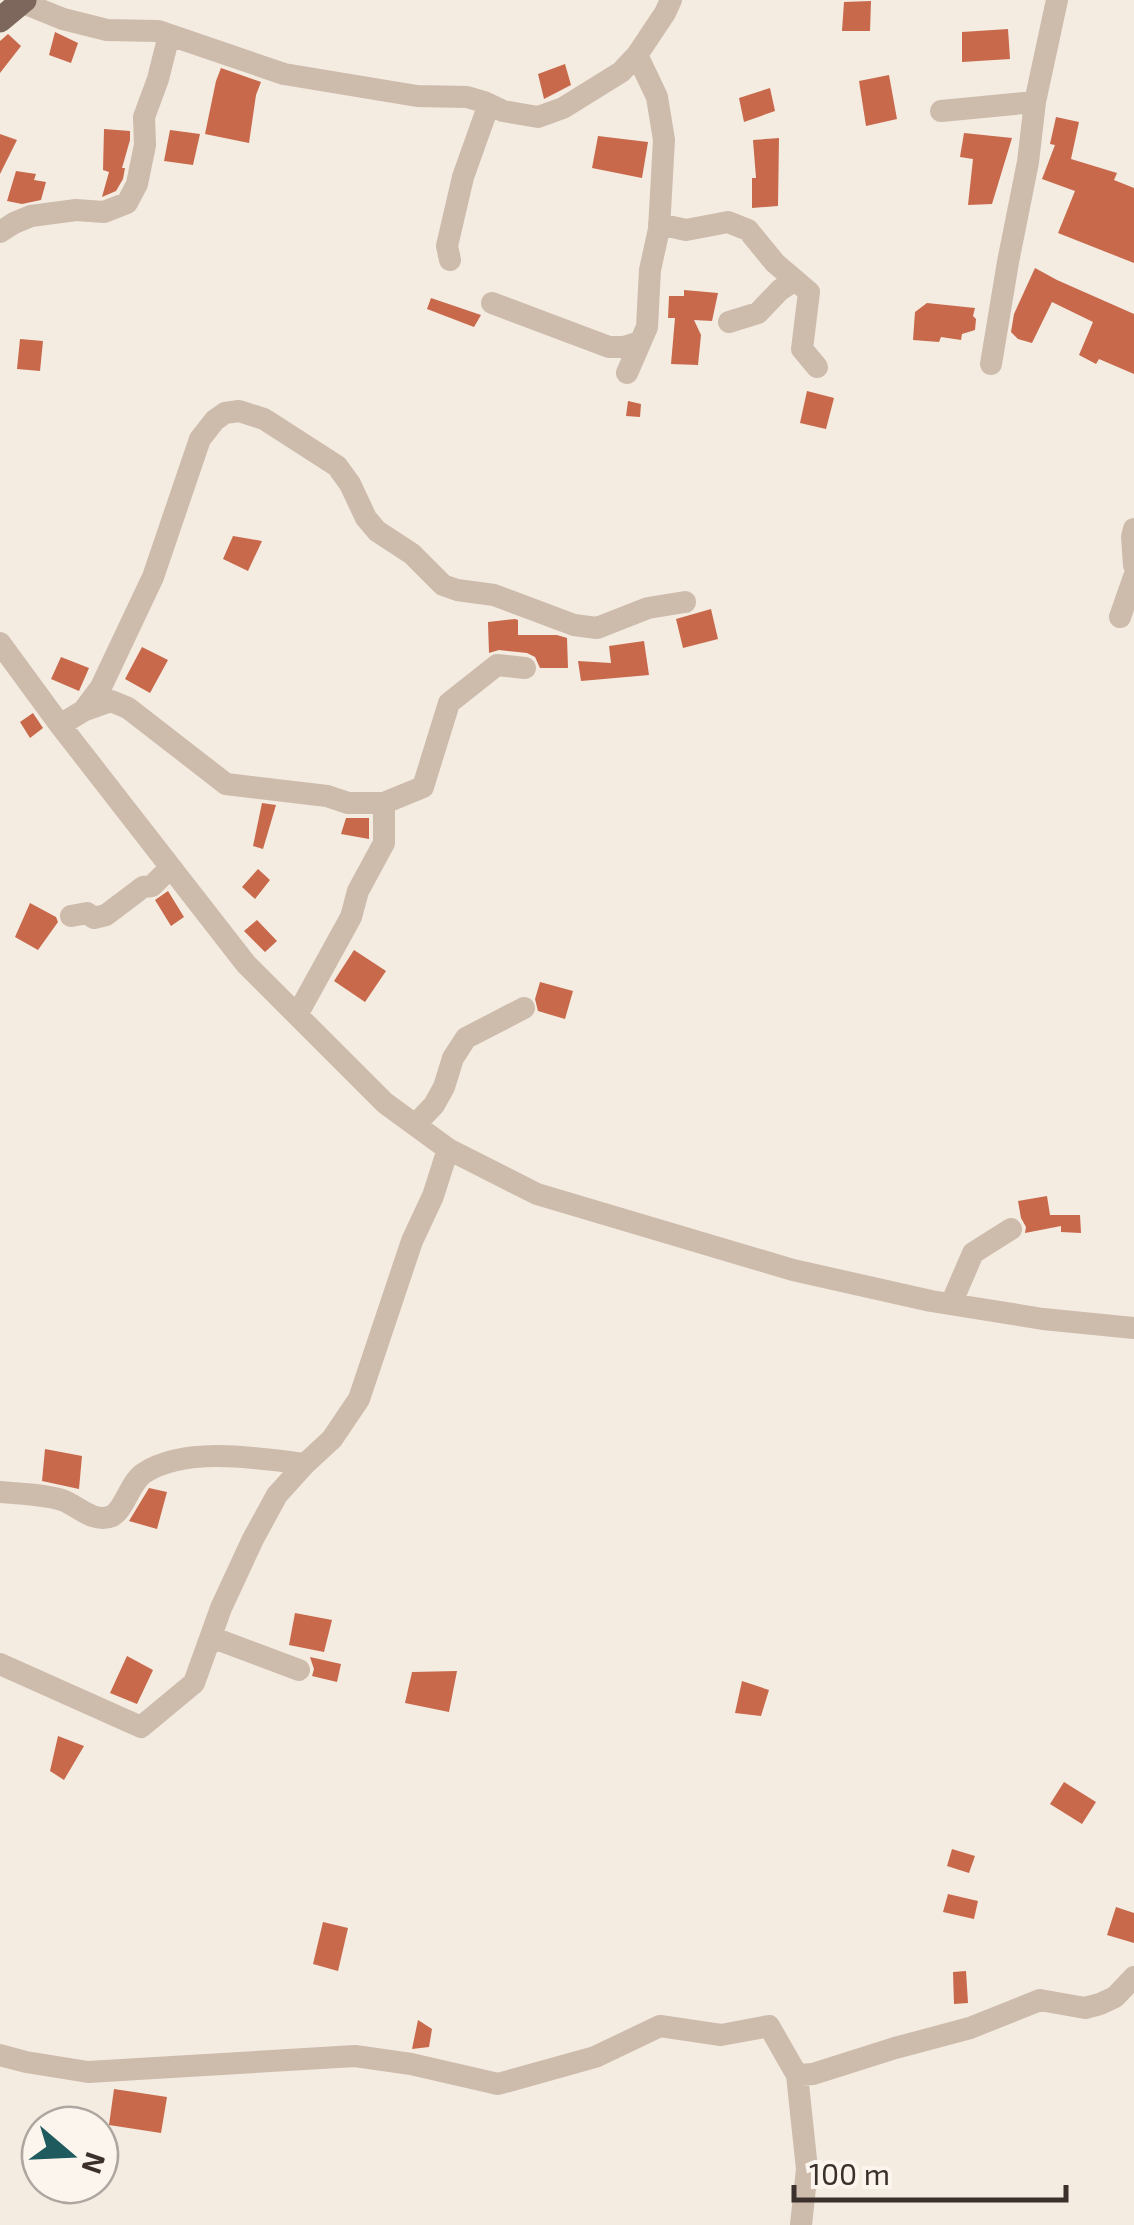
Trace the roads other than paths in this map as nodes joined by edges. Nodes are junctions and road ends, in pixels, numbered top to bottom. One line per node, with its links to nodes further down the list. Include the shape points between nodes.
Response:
1 (671, 0): 6 (street)
2 (1057, 0): 7 (street)
3 (23, 1): 4 (main road); 5 (street, via 107,30)
4 (0, 20)
5 (169, 34): 8 (street, via 284,74); 11 (street, via 144,117 137,184 127,203 104,212 31,216)
6 (637, 55): 8 (street, via 593,92 538,117); 10 (street, via 657,97 664,140)
7 (1036, 102): 9 (street); 17 (street)
8 (489, 104): 12 (street, via 464,178 447,246)
9 (941, 111)
10 (660, 224): 13 (street, via 686,230 728,222 748,230); 16 (street)
11 (0, 232)
12 (450, 260)
13 (795, 280): 15 (street, via 758,313); 18 (street, via 809,292 802,349)
14 (492, 303): 16 (street, via 609,348)
15 (728, 322)
16 (640, 342): 19 (street)
17 (990, 364)
18 (817, 368)
19 (627, 373)
20 (1134, 529): 21 (street)
21 (1134, 565)
22 (1134, 577): 24 (street)
23 (686, 602): 27 (street, via 648,608 598,628 443,585 377,531 337,466 264,418 225,413 200,440 153,578)
24 (1120, 617)
25 (0, 642): 28 (street)
26 (525, 668): 29 (street, via 497,665 449,703 422,787)
27 (83, 711): 28 (street); 29 (street, via 111,701 128,708 226,784)
28 (60, 725): 30 (street)
29 (384, 804): 33 (street, via 384,843)
30 (170, 868): 31 (street, via 106,915); 33 (street, via 246,964)
31 (71, 916)
32 (524, 1008): 34 (street, via 466,1038 434,1105)
33 (297, 1015): 34 (street)
34 (415, 1125): 35 (street)
35 (448, 1149): 37 (street, via 537,1194 793,1270); 39 (street, via 359,1399)
36 (1012, 1229): 37 (street, via 973,1253)
37 (951, 1304): 38 (street)
38 (1134, 1328)
39 (305, 1464): 40 (street, via 199,1456 144,1473 117,1511 103,1517 54,1498); 41 (street, via 261,1524)
40 (0, 1492)
41 (211, 1637): 42 (street, via 194,1683 141,1728); 43 (street)
42 (0, 1664)
43 (300, 1670)
44 (1134, 1977): 46 (street, via 1100,2004 1084,2008 1040,2000 970,2028)
45 (0, 2054): 46 (street, via 88,2072 355,2056 498,2084 595,2056 660,2026 721,2035 769,2026)
46 (797, 2075): 47 (street, via 806,2169)
47 (801, 2225)

